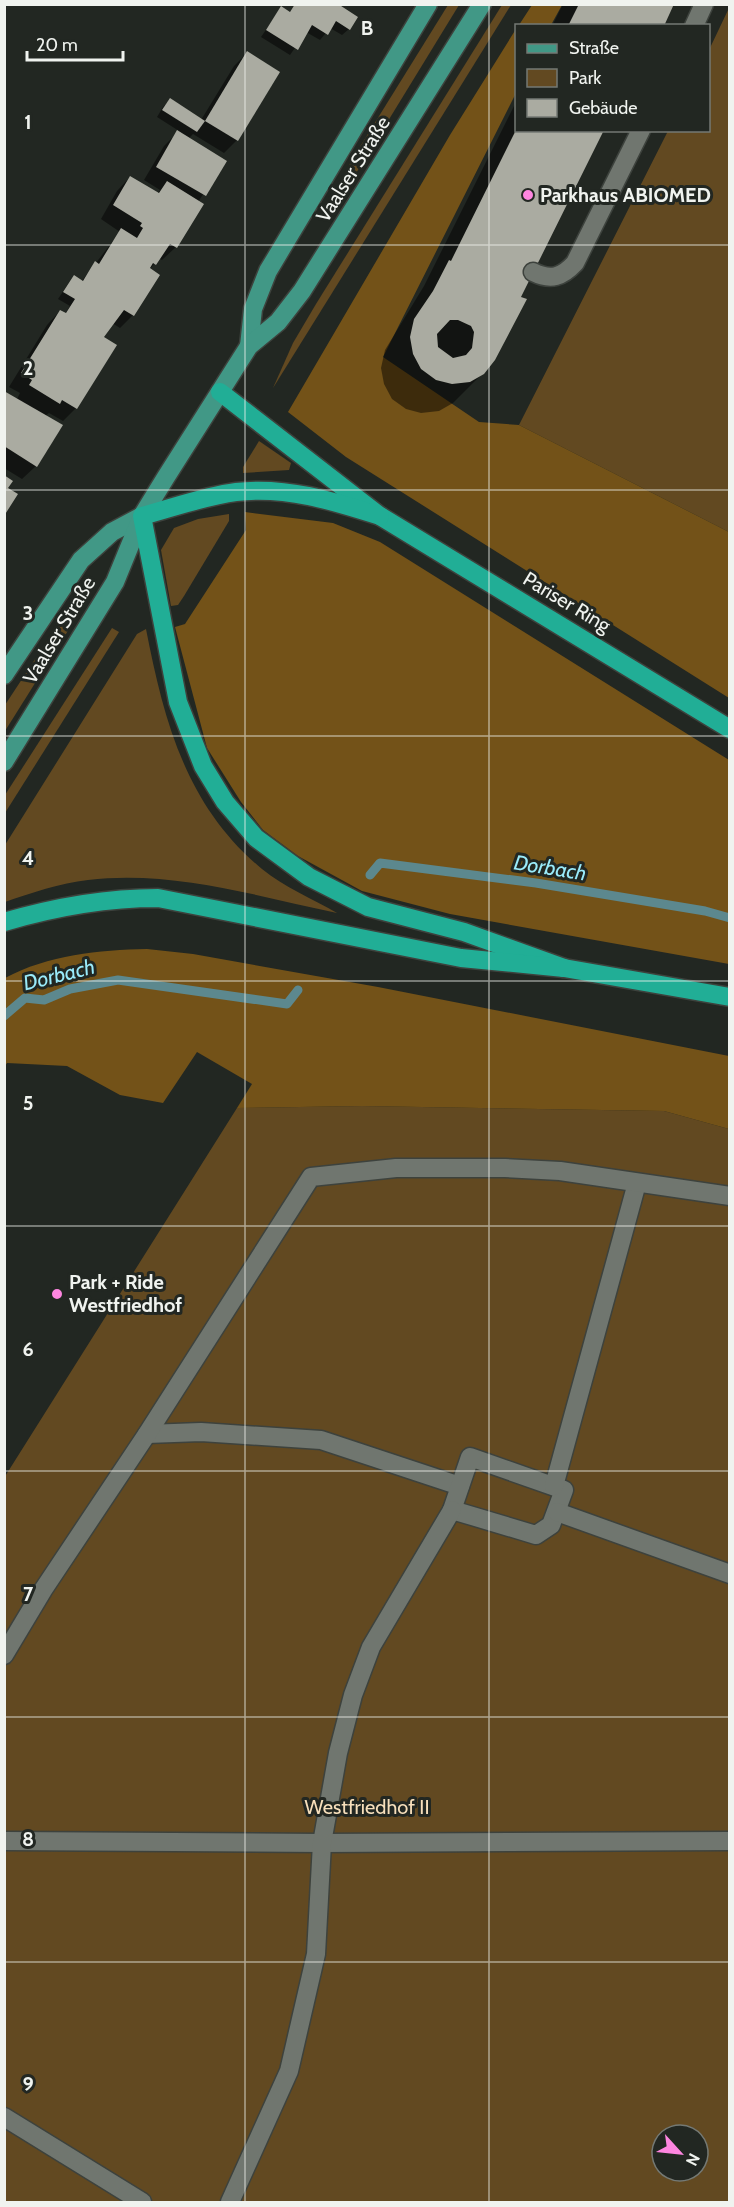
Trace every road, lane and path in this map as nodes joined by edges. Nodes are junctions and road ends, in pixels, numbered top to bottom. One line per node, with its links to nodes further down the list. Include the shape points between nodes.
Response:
1 (428, 4): 7 (main road, Vaalser Straße, via 268,271 253,309)
2 (482, 4): 7 (main road, Vaalser Straße, via 302,291 278,322)
3 (704, 4): 4 (lane)
4 (695, 24)
5 (640, 132): 6 (lane, via 574,262 565,273 554,277)
6 (533, 272)
7 (249, 346): 8 (main road, Vaalser Straße)
8 (220, 392): 9 (main road, Vaalser Straße); 10 (highway)
9 (142, 516): 10 (highway, via 235,492 260,491 327,499); 11 (main road, Vaalser Straße, via 112,532 81,560); 13 (main road, Vaalser Straße, via 115,582); 15 (highway, via 178,702 203,766 225,802 256,838 309,877 368,907 464,932)
10 (380, 516): 12 (highway, Pariser Ring)
11 (4, 675)
12 (729, 729)
13 (4, 762)
14 (4, 922): 15 (highway, via 74,905 121,898 158,898 461,958)
15 (564, 968): 16 (highway)
16 (729, 997)
17 (637, 1183): 18 (lane); 19 (lane, via 560,1171 505,1168 396,1168 311,1177); 21 (lane)
18 (729, 1196)
19 (147, 1434): 20 (lane, via 201,1432 321,1440); 25 (lane)
20 (460, 1486): 21 (lane, via 471,1457); 22 (lane)
21 (554, 1486): 23 (lane, via 564,1490)
22 (452, 1510): 23 (lane, via 536,1535 551,1526); 28 (lane, via 371,1647 352,1695)
23 (557, 1512): 24 (lane)
24 (729, 1574)
25 (4, 1655)
26 (4, 1840): 28 (lane)
27 (729, 1841): 28 (lane)
28 (322, 1843): 31 (lane, via 316,1954 289,2071)
29 (4, 2117): 30 (lane)
30 (142, 2202)
31 (230, 2202)

